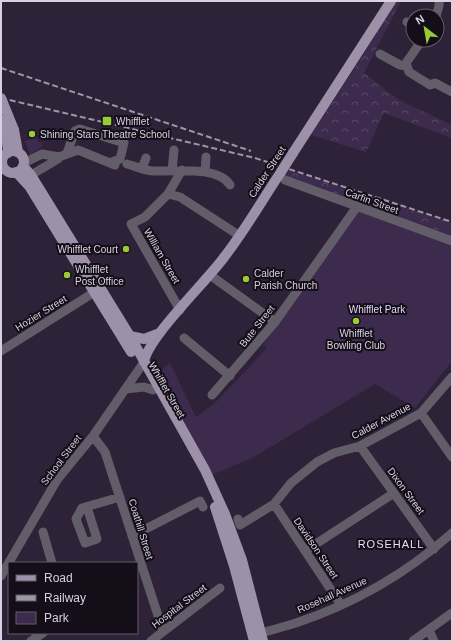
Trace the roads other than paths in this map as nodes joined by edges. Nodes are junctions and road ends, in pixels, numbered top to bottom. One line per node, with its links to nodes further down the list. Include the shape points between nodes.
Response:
1 (391, 1): 21 (main road, Calder Street, bridge, via 293,153)
2 (416, 48): 4 (street)
3 (380, 54): 4 (street)
4 (406, 66): 5 (street, via 409,72 430,85 435,83)
5 (452, 92)
6 (1, 98): 8 (main road, bridge)
7 (1, 120): 8 (main road)
8 (10, 131): 10 (main road)
9 (174, 150): 18 (street)
10 (13, 153): 16 (main road, Whifflet Street); 16 (main road, via 3,162)
11 (61, 156): 11 (street, via 78,150 113,164 120,158 124,143 80,130 74,131); 16 (street, via 42,154); 20 (street)
12 (146, 158): 15 (street)
13 (206, 158): 19 (street)
14 (127, 164): 15 (street)
15 (142, 168): 18 (street)
16 (14, 170): 20 (main road, Whifflet Street); 28 (main road, Whifflet Street, via 29,186)
17 (182, 170): 18 (street); 19 (street); 23 (street)
18 (172, 171)
19 (205, 171): 22 (street, via 227,179)
20 (31, 175): 32 (main road, Whifflet Street)
21 (283, 176): 24 (street, Carfin Street); 25 (main road, Calder Street)
22 (230, 185)
23 (168, 194): 25 (street, via 180,197); 29 (street, William Street, via 145,217 131,224)
24 (356, 208): 26 (street, Carfin Street); 30 (street, Bute Street)
25 (240, 236): 27 (main road, Calder Street)
26 (452, 241)
27 (210, 276): 29 (main road, Calder Street); 30 (street)
28 (93, 293): 34 (street, Hozier Street); 35 (main road, Whifflet Street)
29 (180, 310): 31 (main road, Calder Street)
30 (275, 322): 36 (street, Bute Street)
31 (161, 332): 32 (main road, via 144,339); 35 (main road, Calder Street)
32 (130, 336): 35 (main road, Whifflet Street)
33 (184, 338): 36 (street)
34 (2, 350)
35 (142, 365): 38 (street, School Street); 39 (main road, Whifflet Street); 68 (main road, Whifflet Street, via 216,494 242,560)
36 (230, 376): 40 (street, Bute Street)
37 (452, 377): 41 (street, Calder Avenue)
38 (126, 389): 39 (street, via 144,387); 42 (street, School Street)
39 (153, 390): 68 (main road, Whifflet Street, via 198,470 218,516)
40 (212, 395)
41 (421, 412): 43 (street, Calder Avenue); 44 (street)
42 (94, 436): 46 (street, Coathill Street, via 105,452); 56 (street, School Street, via 57,480)
43 (360, 446): 45 (street, Dixon Street); 47 (street, Calder Avenue, via 334,453 312,465 291,482)
44 (452, 457)
45 (394, 492): 54 (street, Dixon Street); 55 (street)
46 (120, 497): 48 (street); 53 (street, Coathill Street)
47 (274, 504): 50 (street, Calder Avenue, via 240,525); 55 (street, Davidson Street)
48 (87, 507)
49 (203, 507): 53 (street, via 200,501)
50 (238, 519)
51 (43, 532): 57 (street)
52 (452, 533): 54 (street, Rosehall Avenue)
53 (132, 536): 58 (street, Coathill Street)
54 (434, 549): 63 (street, Rosehall Avenue, via 375,588)
55 (305, 551): 63 (street, Davidson Street)
56 (9, 562)
57 (52, 562)
58 (138, 562)
59 (8, 564): 61 (street, School Street)
60 (139, 569): 66 (street, Coathill Street)
61 (1, 576)
62 (220, 588): 66 (street, Hospital Street)
63 (341, 605): 68 (street, Rosehall Avenue)
64 (452, 613): 65 (street)
65 (429, 630): 71 (street); 72 (street)
66 (163, 631): 70 (street, Hospital Street)
67 (42, 634): 69 (street)
68 (258, 638)
69 (31, 641)
70 (151, 641)
71 (413, 641)
72 (434, 641)

